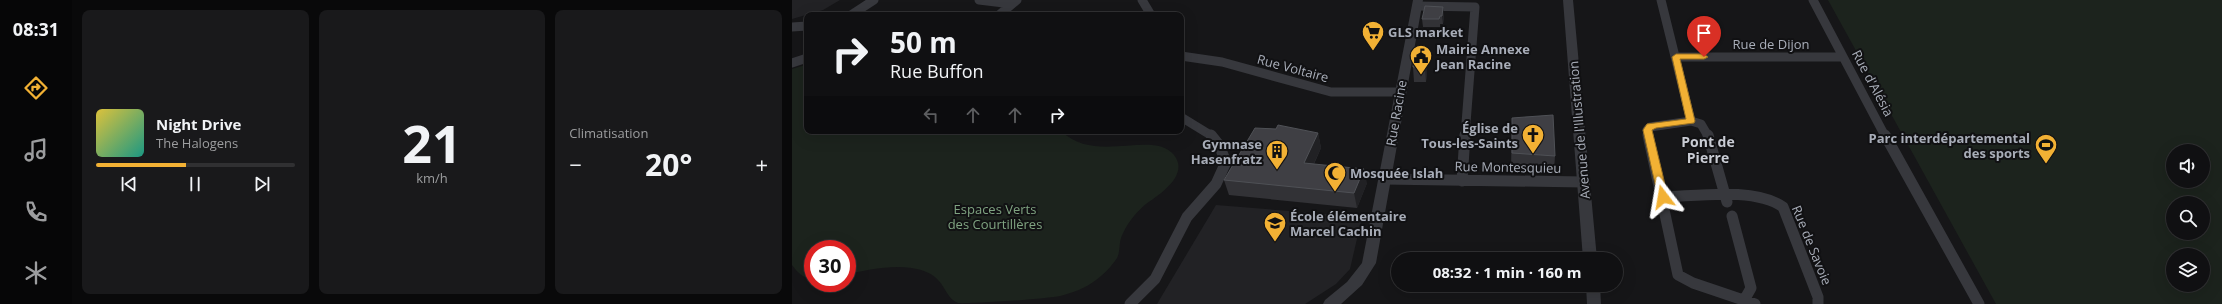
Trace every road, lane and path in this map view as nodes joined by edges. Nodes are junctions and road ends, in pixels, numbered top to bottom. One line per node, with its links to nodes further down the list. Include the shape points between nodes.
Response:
1 (874, 0): 9 (street)
2 (979, 0): 7 (street)
3 (1142, 0): 11 (street)
4 (1568, 0): 24 (street, Avenue de l'Illustration)
5 (1661, 0): 15 (street)
6 (1813, 0): 16 (street, Rue d'Alésia)
7 (1015, 2): 10 (street)
8 (1418, 3): 19 (street, Rue Racine); 23 (street, via 1475,6)
9 (856, 12)
10 (1003, 12)
11 (1149, 12)
12 (804, 26): 13 (street)
13 (792, 27)
14 (1184, 56): 19 (street, Rue Voltaire, via 1222,62 1331,92)
15 (1676, 57): 16 (street, Rue de Dijon); 21 (street)
16 (1843, 57): 35 (street, Rue d'Alésia, via 1910,183)
17 (804, 59): 18 (street)
18 (792, 62)
19 (1399, 92): 22 (street, Rue Racine)
20 (1184, 119): 31 (street, via 1206,130 1221,145 1226,162 1216,184 1187,217 1155,278)
21 (1691, 121): 25 (street, via 1650,126 1647,130); 26 (street, via 1701,124 1705,129)
22 (1384, 178): 23 (street, Rue Montesquieu); 32 (street, Rue Racine, via 1369,263 1364,274 1345,294)
23 (1462, 180): 24 (street, Rue Montesquieu)
24 (1584, 182): 28 (street, Avenue de l'Illustration)
25 (1663, 197): 26 (street); 30 (street, via 1678,274 1694,283)
26 (1726, 199): 34 (street, Rue de Savoie, via 1755,195 1773,200 1783,207 1818,297)
27 (1732, 216): 30 (street, via 1751,288)
28 (1589, 252)
29 (1593, 292): 33 (street)
30 (1747, 303)
31 (1130, 304)
32 (1330, 304)
33 (1594, 304)
34 (1818, 304)
35 (1979, 304)

